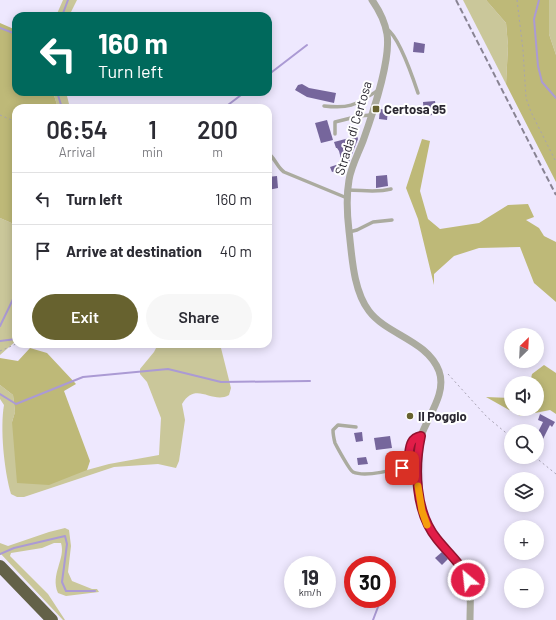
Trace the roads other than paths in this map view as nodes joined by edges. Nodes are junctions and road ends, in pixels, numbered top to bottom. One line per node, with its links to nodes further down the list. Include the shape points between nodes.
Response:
1 (372, 0): 2 (street, Strada di Certosa)
2 (386, 28): 3 (street, Strada di Certosa, via 388,48); 4 (lane, via 393,35)
3 (378, 91): 5 (lane, via 355,105 342,108); 6 (street, Strada di Certosa)
4 (418, 93)
5 (324, 106)
6 (371, 115): 7 (lane, via 335,122); 10 (street, Strada di Certosa, via 351,172)
7 (334, 134)
8 (272, 156): 11 (lane, via 284,172)
9 (391, 189): 10 (lane, via 378,192)
10 (348, 190): 11 (street, Strada di Certosa)
11 (347, 198): 13 (street, Strada di Certosa)
12 (392, 220): 13 (lane, via 373,222)
13 (349, 232): 15 (street, Strada di Certosa, via 357,282 367,308 381,322 419,348 435,364 439,373 440,388)
14 (356, 427): 15 (lane, via 338,425 333,430 333,436 347,467 352,472 361,474 402,468 407,463 410,443)
15 (421, 436): 18 (street, via 418,480 422,511 432,534 464,572 470,590)
16 (0, 566): 17 (highway)
17 (52, 620)
18 (470, 620)

